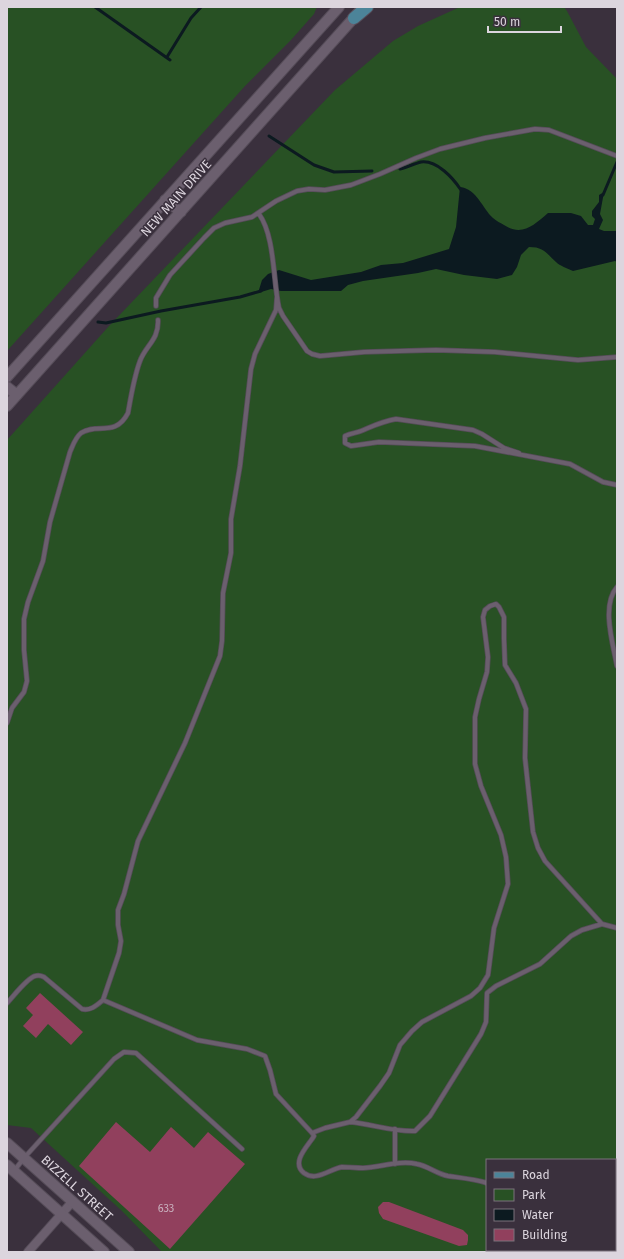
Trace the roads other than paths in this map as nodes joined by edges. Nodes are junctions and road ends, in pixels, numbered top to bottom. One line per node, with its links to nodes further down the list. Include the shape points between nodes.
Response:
1 (339, 7): 6 (street, NEW MAIN DRIVE)
2 (363, 7): 4 (street, NEW MAIN DRIVE)
3 (367, 7): 4 (main road)
4 (354, 18): 7 (street, NEW MAIN DRIVE)
5 (615, 156): 8 (lane, via 549,130 510,133 440,149 351,185 326,190 297,191 276,201)
6 (165, 200): 7 (street); 13 (street, NEW MAIN DRIVE)
7 (181, 212): 15 (street, NEW MAIN DRIVE)
8 (259, 214): 9 (lane, via 266,229); 10 (lane, via 214,228 170,276 156,298)
9 (277, 297): 12 (lane, via 283,316 301,343 307,351 320,356 436,350 570,359); 24 (lane, via 276,310 255,354 251,369 231,519 231,553 223,593 220,656 186,744 138,841 118,910 119,953)
10 (156, 306)
11 (158, 320): 21 (lane, via 154,339 140,362 124,420 116,426 83,432 74,441 50,522 44,561 24,619 27,681 24,692 12,708)
12 (617, 357)
13 (7, 377)
14 (7, 387): 15 (street)
15 (17, 395): 16 (street, NEW MAIN DRIVE)
16 (7, 406)
17 (519, 453): 17 (lane, via 475,446 379,442 351,446 345,443 345,436 396,419 474,430 504,448); 18 (lane, via 570,464 603,482)
18 (617, 485)
19 (617, 587): 20 (lane, via 608,610)
20 (617, 666)
21 (7, 723)
22 (602, 924): 23 (lane); 26 (lane, via 545,861 538,848 533,832 525,758 526,709 506,665 504,617 496,604 490,606 485,610 483,617 488,657 487,672 475,717 475,764 501,835 508,884 494,928 488,975 471,996 422,1022 412,1031 400,1045 389,1073); 27 (lane, via 571,936 540,964 490,989 487,993 486,1022 481,1034 430,1116 415,1131)
23 (617, 928)
24 (103, 1000): 25 (lane, via 92,1008 82,1009 44,977 34,976); 28 (lane, via 197,1040 247,1049 265,1056 276,1094)
25 (7, 1003)
26 (350, 1122): 27 (lane); 28 (lane)
27 (395, 1129): 32 (lane)
28 (312, 1133): 32 (lane, via 314,1136 311,1142 300,1157 300,1166 304,1173 312,1176 340,1168)
29 (7, 1143): 31 (street, BIZZELL STREET)
30 (242, 1149): 31 (lane, via 136,1053 124,1052 114,1059)
31 (24, 1158): 33 (lane); 35 (street, BIZZELL STREET)
32 (395, 1164): 34 (lane, via 422,1165 435,1173)
33 (10, 1168): 36 (street)
34 (486, 1183)
35 (73, 1201): 36 (street); 39 (street, BIZZELL STREET)
36 (62, 1214): 37 (street); 38 (street)
37 (28, 1252)
38 (104, 1252)
39 (129, 1252)

